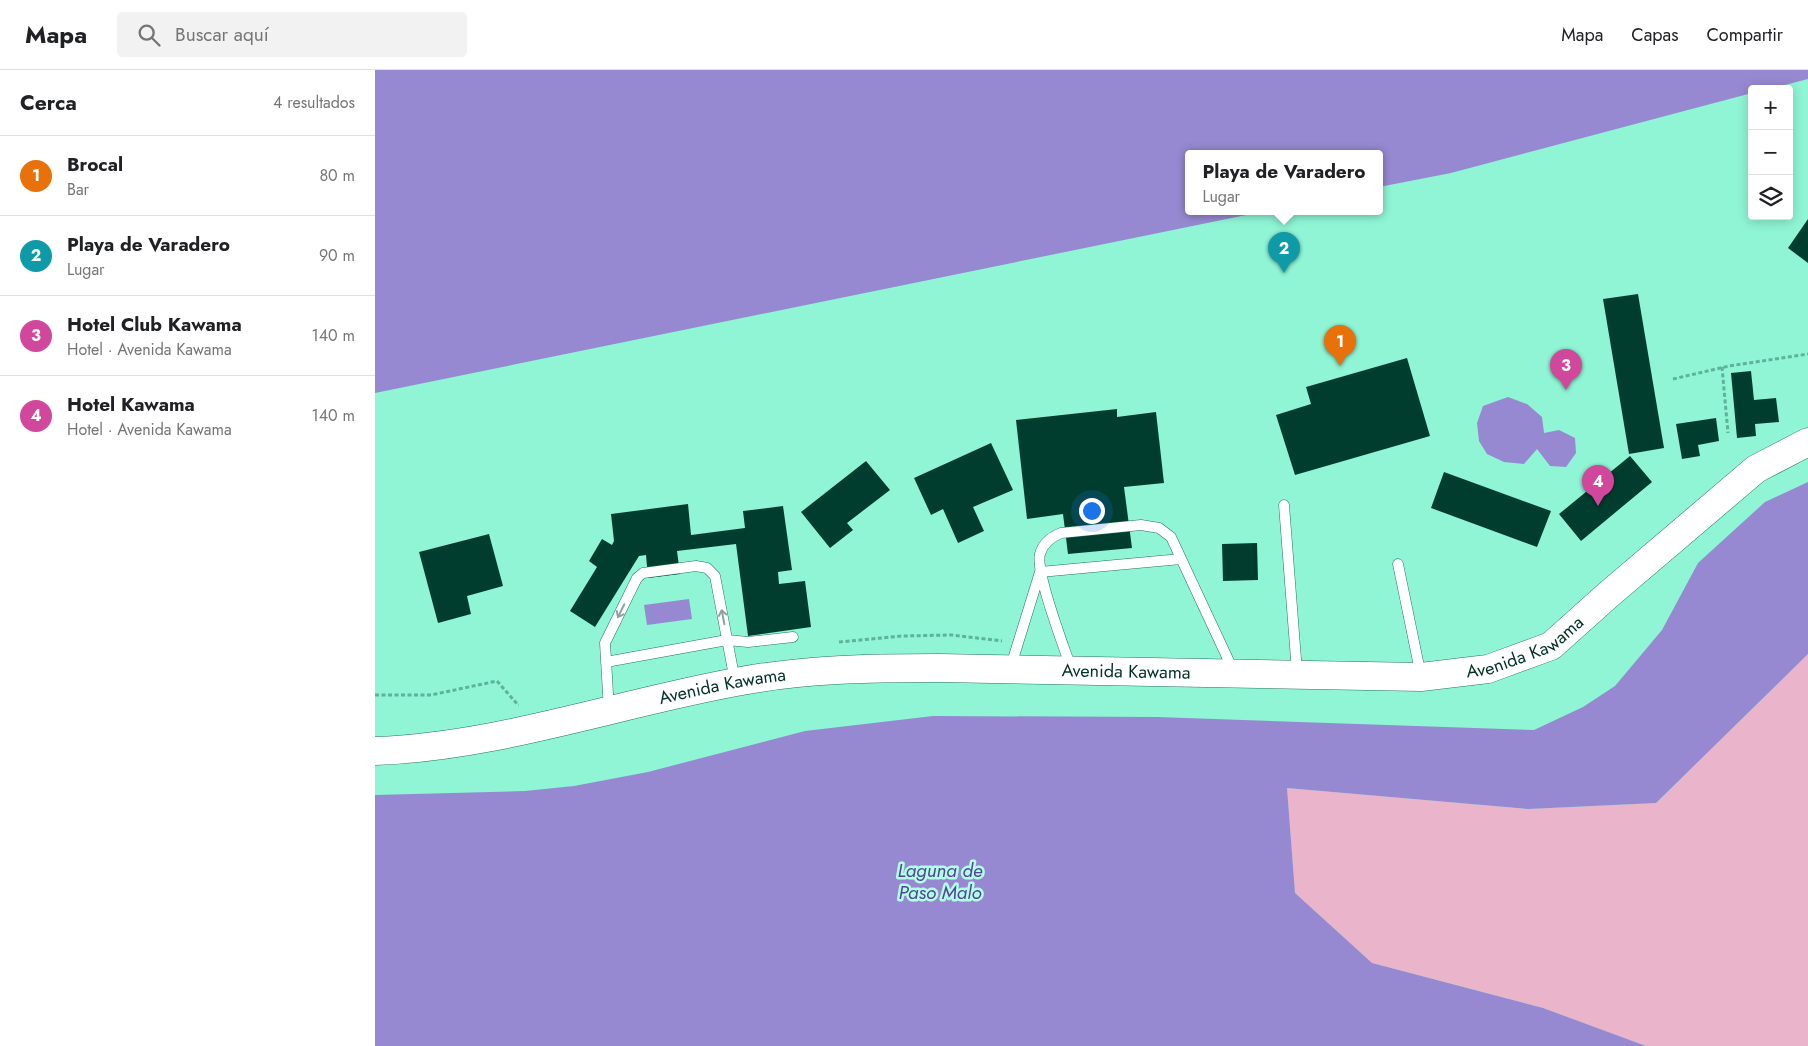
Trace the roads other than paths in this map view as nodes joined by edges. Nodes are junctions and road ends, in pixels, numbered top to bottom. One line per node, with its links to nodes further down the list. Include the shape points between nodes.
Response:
1 (1808, 442): 13 (main road, Avenida Kawama, via 1756,469 1551,646 1488,669)
2 (1284, 505): 12 (lane)
3 (1181, 559): 5 (lane); 5 (lane, via 1171,537 1159,528 1141,525 1054,536 1039,554); 11 (lane)
4 (1399, 564): 13 (lane)
5 (1040, 572): 9 (lane); 10 (lane)
6 (793, 637): 7 (lane, via 748,642)
7 (727, 640): 8 (lane); 8 (lane, one-way to 8, via 715,576 707,568 696,566 643,573 637,578 605,643); 14 (lane)
8 (606, 662): 15 (lane)
9 (1010, 669): 10 (main road, Avenida Kawama); 14 (main road, Avenida Kawama, via 864,668 801,672)
10 (1071, 670): 11 (main road, Avenida Kawama)
11 (1235, 673): 12 (main road, Avenida Kawama)
12 (1297, 673): 13 (main road, Avenida Kawama)
13 (1421, 676)
14 (735, 682): 15 (main road, Avenida Kawama)
15 (609, 710): 16 (main road, Avenida Kawama, via 475,740)
16 (375, 751)

